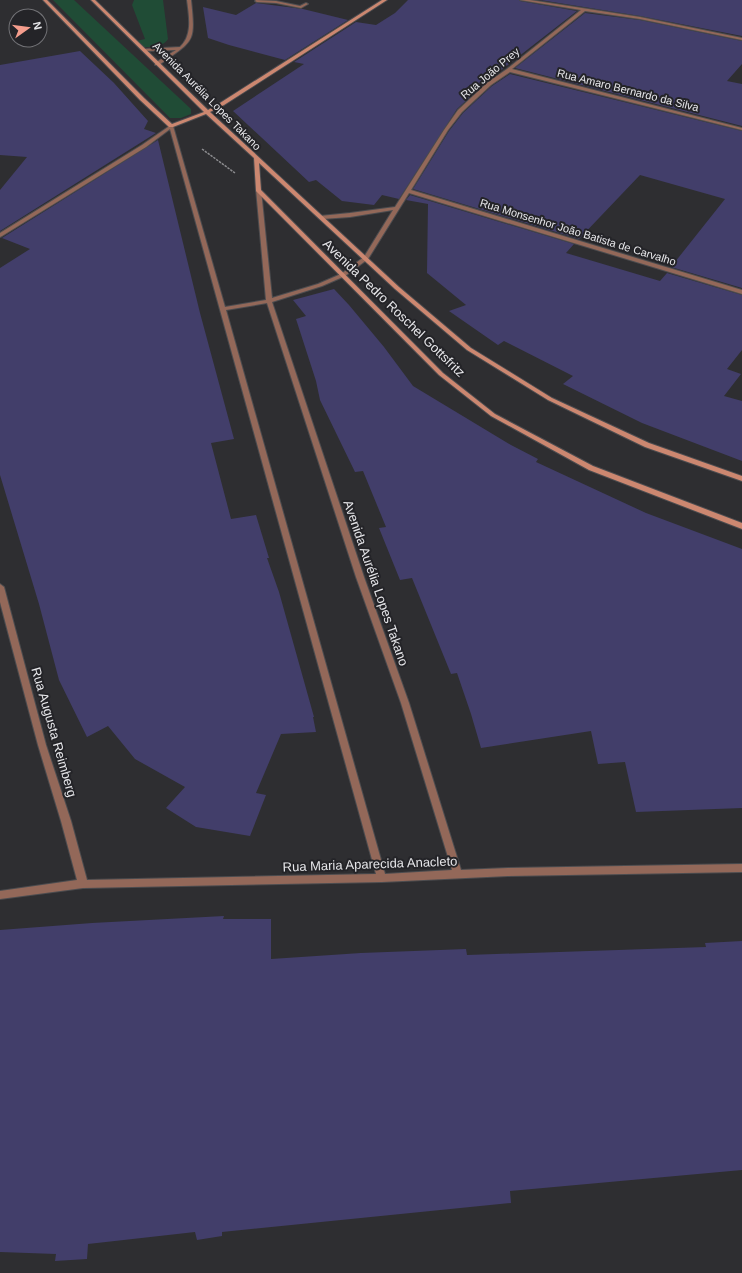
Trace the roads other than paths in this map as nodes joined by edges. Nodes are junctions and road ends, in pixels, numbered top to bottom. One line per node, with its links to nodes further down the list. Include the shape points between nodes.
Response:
1 (45, 0): 16 (street)
2 (93, 0): 12 (street, Avenida Aurélia Lopes Takano)
3 (189, 0): 11 (street, via 190,30 188,40)
4 (385, 0): 15 (street)
5 (522, 0): 9 (street)
6 (258, 1): 7 (street)
7 (277, 1): 8 (street, via 301,7)
8 (306, 4)
9 (585, 9): 10 (street); 14 (street, Rua João Prey)
10 (742, 39)
11 (181, 48): 12 (street); 13 (street)
12 (144, 50): 13 (street, Avenida Aurélia Lopes Takano)
13 (157, 64): 15 (street, Avenida Aurélia Lopes Takano)
14 (509, 70): 17 (street, Rua Amaro Bernardo da Silva); 20 (street, Rua João Prey, via 489,84 460,112)
15 (207, 112): 16 (street); 18 (street, Avenida Aurélia Lopes Takano)
16 (171, 126): 23 (street, via 140,149); 28 (street)
17 (742, 129)
18 (256, 157): 19 (street, Avenida Aurélia Lopes Takano); 22 (street, Avenida Pedro Roschel Gottsfritz)
19 (258, 190): 25 (street, Avenida Pedro Roschel Gottsfritz); 27 (street, Avenida Aurélia Lopes Takano)
20 (409, 191): 21 (street, Rua João Prey); 26 (street, Rua Monsenhor João Batista de Carvalho)
21 (398, 208): 22 (street); 24 (street, Rua João Prey)
22 (322, 217): 24 (street, Avenida Pedro Roschel Gottsfritz)
23 (0, 235)
24 (366, 258): 25 (street, Rua João Prey); 29 (street, Avenida Pedro Roschel Gottsfritz, via 469,349 550,399 647,445)
25 (343, 275): 27 (street, Rua João Prey); 30 (street, Avenida Pedro Roschel Gottsfritz, via 441,374 493,415 591,468)
26 (742, 292)
27 (268, 301): 28 (street); 33 (street, Avenida Aurélia Lopes Takano, via 405,704)
28 (223, 309): 34 (street)
29 (742, 480)
30 (742, 526)
31 (0, 587): 35 (street, Rua Augusta Reimberg, via 42,745)
32 (742, 868): 33 (street, Rua Maria Aparecida Anacleto)
33 (458, 874): 34 (street, Rua Maria Aparecida Anacleto)
34 (382, 878): 35 (street, Rua Maria Aparecida Anacleto)
35 (83, 884): 36 (street, Rua Maria Aparecida Anacleto)
36 (0, 895)

